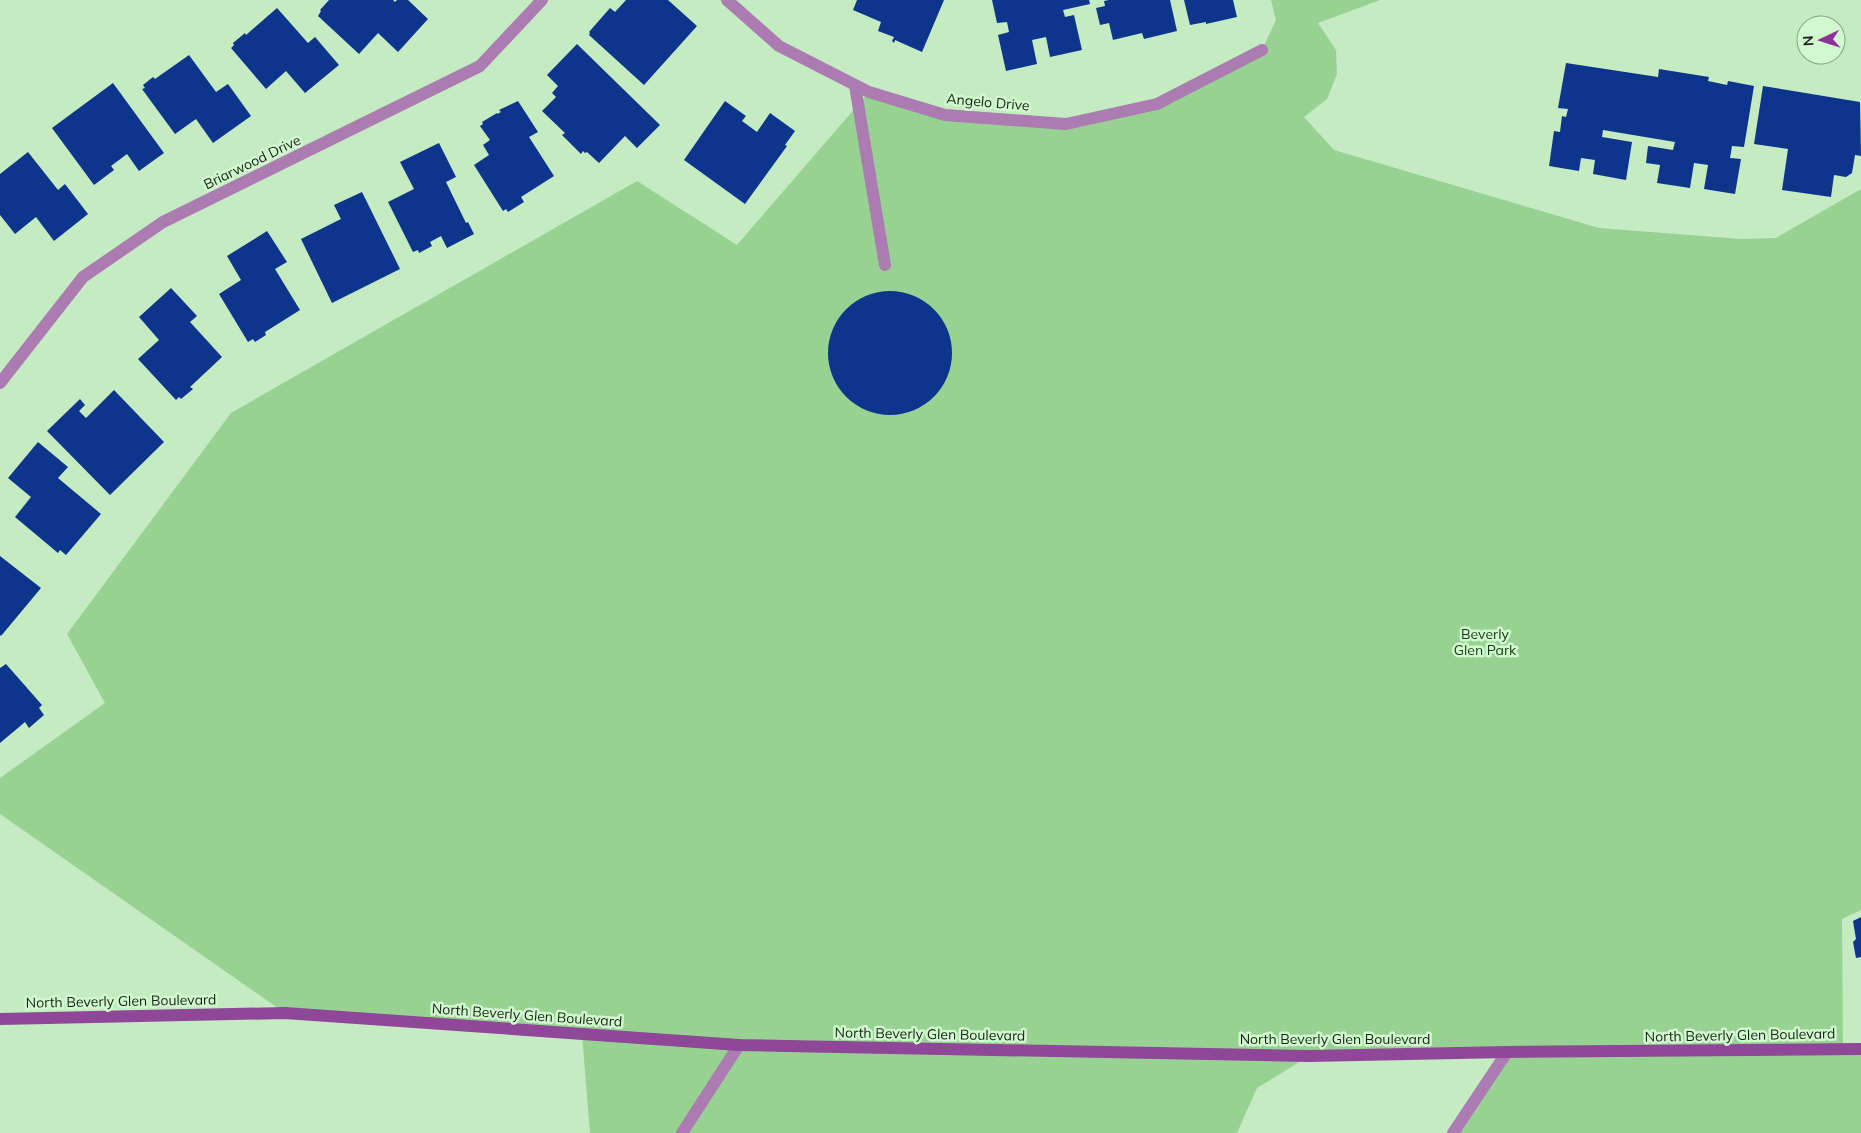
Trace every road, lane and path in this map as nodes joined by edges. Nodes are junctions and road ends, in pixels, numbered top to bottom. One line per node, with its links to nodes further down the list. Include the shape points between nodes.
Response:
1 (542, 0): 6 (street, Briarwood Drive, via 480,66 163,222 83,277)
2 (727, 0): 4 (street, Angelo Drive, via 779,46)
3 (1262, 50): 4 (street, Angelo Drive, via 1157,104 1066,124 945,115)
4 (855, 86): 5 (street)
5 (885, 265)
6 (0, 383)
7 (0, 1019): 8 (main road, North Beverly Glen Boulevard, via 285,1013)
8 (739, 1045): 10 (main road, North Beverly Glen Boulevard, via 1309,1056); 11 (street)
9 (1861, 1048): 10 (main road, North Beverly Glen Boulevard)
10 (1507, 1052): 12 (street)
11 (682, 1133)
12 (1454, 1133)

